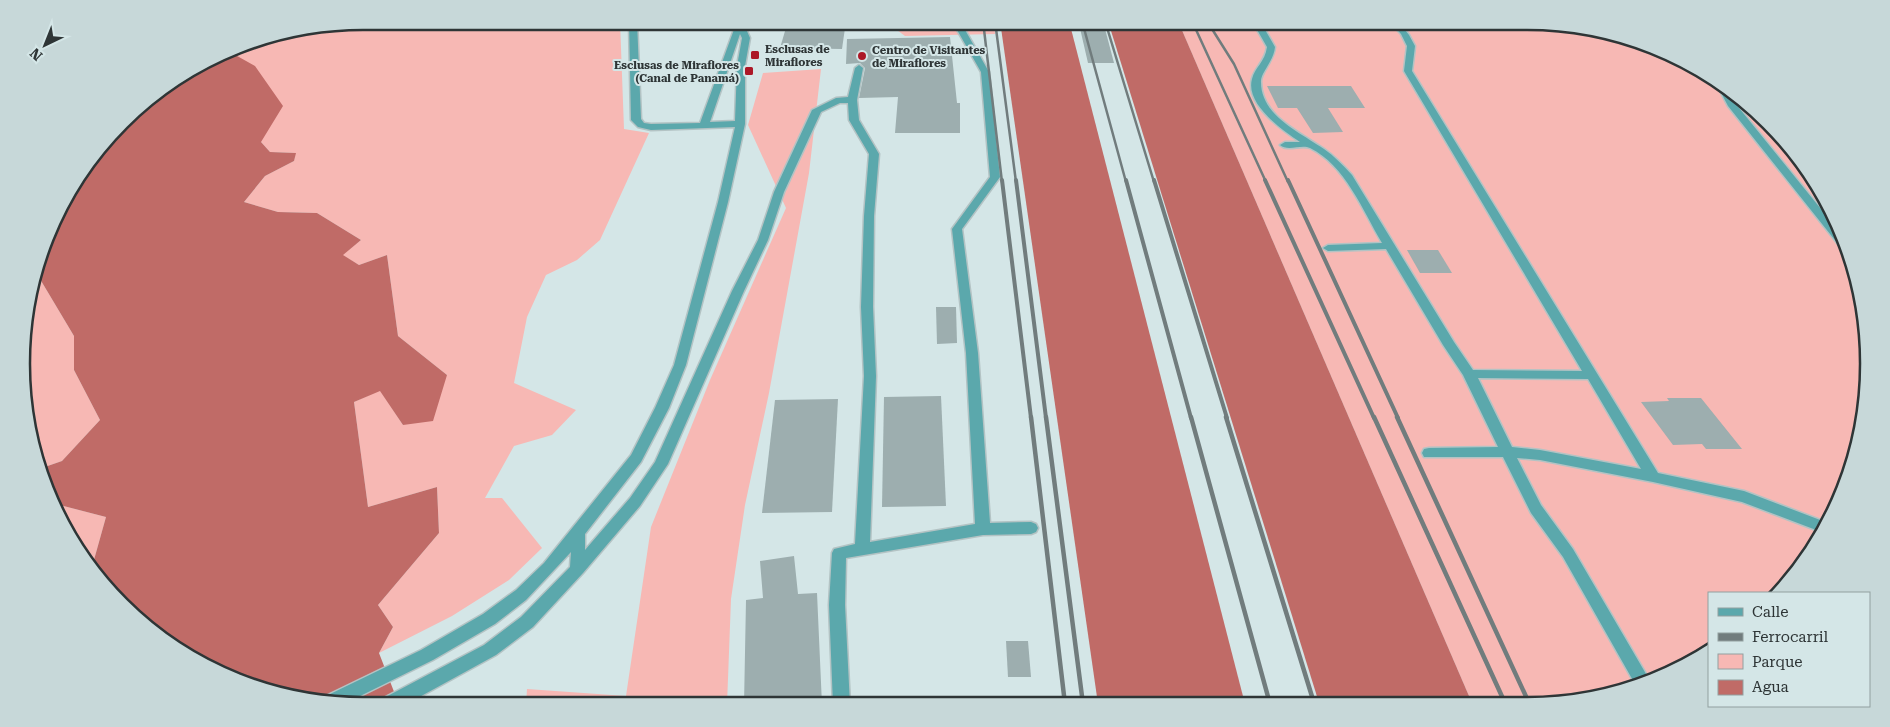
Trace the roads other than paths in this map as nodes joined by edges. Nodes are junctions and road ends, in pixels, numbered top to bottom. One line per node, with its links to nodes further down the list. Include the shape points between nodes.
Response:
1 (633, 30): 11 (lane, via 636,120 651,127)
2 (738, 30): 11 (lane)
3 (743, 30): 10 (lane, via 746,38 741,66)
4 (961, 30): 24 (lane, via 985,72 994,178 957,229 972,353)
5 (1261, 30): 12 (lane, via 1271,47 1268,61 1256,81 1262,104 1278,121)
6 (1402, 30): 18 (lane, via 1412,54 1408,71)
7 (859, 68): 9 (lane)
8 (1727, 97): 14 (lane)
9 (852, 100): 26 (lane, via 856,126 874,154 869,216 867,307 870,376); 27 (lane, via 839,100 817,110 779,192 763,240 661,464 635,502)
10 (740, 124): 11 (lane); 25 (lane, via 704,279 680,365 636,458)
11 (704, 125)
12 (1310, 144): 13 (lane); 15 (lane, via 1332,159 1348,177)
13 (1285, 145)
14 (1832, 230)
15 (1388, 246): 16 (lane); 17 (lane)
16 (1328, 248)
17 (1470, 374): 18 (lane); 19 (lane)
18 (1592, 375): 21 (lane)
19 (1510, 452): 20 (lane); 21 (lane); 28 (lane, via 1536,509 1568,553)
20 (1429, 453)
21 (1653, 476): 22 (lane, via 1744,497)
22 (1818, 525)
23 (1031, 528): 24 (lane)
24 (983, 529): 26 (lane)
25 (578, 531): 27 (lane); 29 (lane, via 521,595 489,619 427,655)
26 (862, 549): 31 (lane, via 839,552 837,605)
27 (578, 569): 30 (lane, via 527,622 490,650)
28 (1639, 677)
29 (344, 696)
30 (403, 697)
31 (842, 697)

